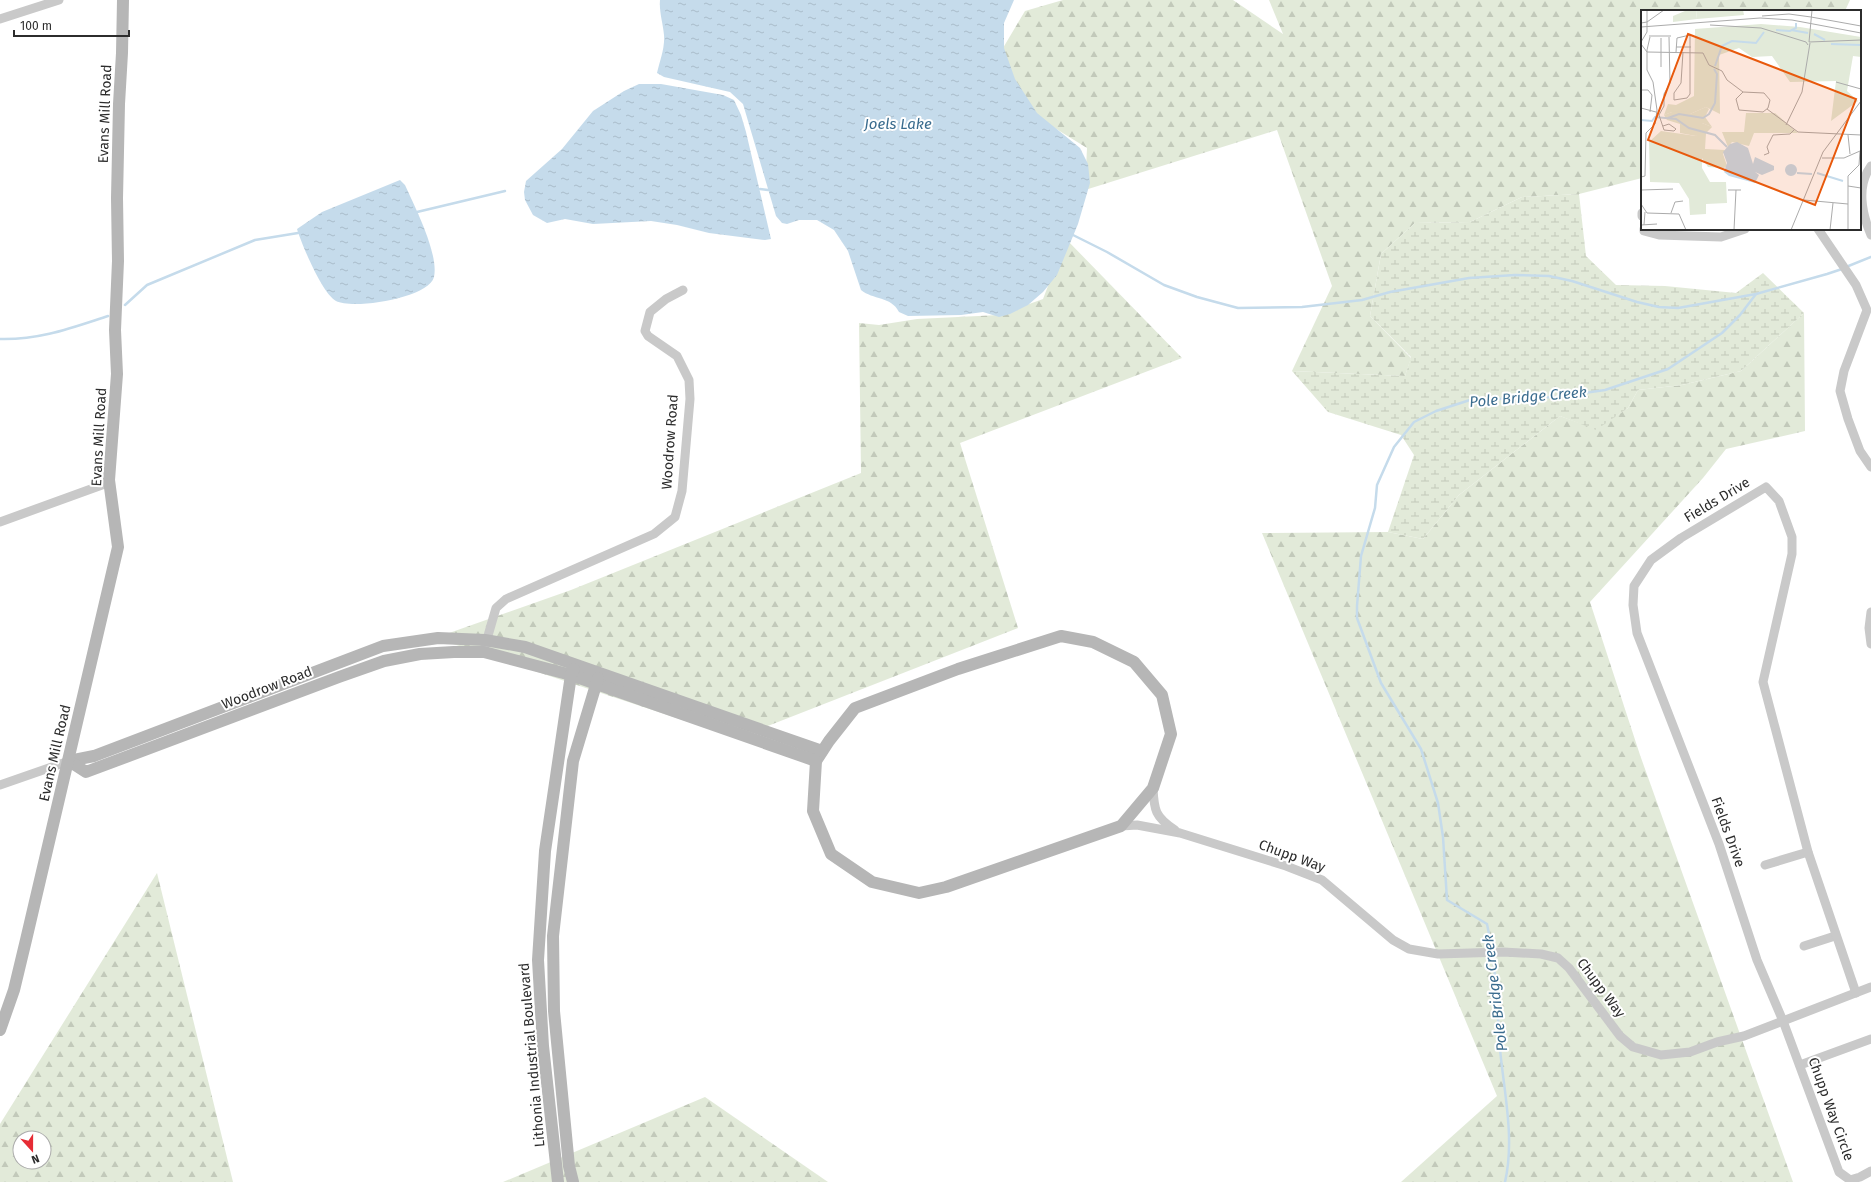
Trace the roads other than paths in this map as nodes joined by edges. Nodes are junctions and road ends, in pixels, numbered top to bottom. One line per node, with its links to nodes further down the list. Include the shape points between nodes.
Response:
1 (59, 0): 3 (street)
2 (122, 0): 11 (street, Evans Mill Road, via 115,330 117,374)
3 (0, 19)
4 (1871, 166): 8 (street, via 1864,175 1862,204)
5 (1644, 230): 6 (street, via 1659,235 1720,237)
6 (1742, 230)
7 (1819, 230): 10 (street, via 1856,285 1867,310 1844,371 1840,391 1860,451)
8 (1871, 235)
9 (684, 290): 14 (street, Woodrow Road, via 666,299 650,312 644,330 648,336 677,356 689,380 690,399 682,491 674,517 654,534 506,599 496,608)
10 (1871, 467)
11 (109, 480): 12 (street, via 102,485); 21 (street, Evans Mill Road, via 118,547)
12 (0, 522)
13 (1871, 612): 15 (street)
14 (485, 640): 16 (street, Woodrow Road); 17 (street, Woodrow Road, via 525,647); 21 (street, Woodrow Road, via 438,638 383,646 94,756)
15 (1871, 644)
16 (484, 652): 18 (street, Woodrow Road); 21 (street, Woodrow Road, via 420,654 384,661 86,772)
17 (575, 664): 18 (street, Lithonia Industrial Boulevard); 19 (street, Woodrow Road)
18 (571, 675): 19 (street, Woodrow Road); 37 (street, Lithonia Industrial Boulevard, via 545,850 538,960 543,1046)
19 (598, 678): 20 (street, Woodrow Road); 38 (street, Lithonia Industrial Boulevard, via 573,761 553,936 554,1011 569,1166)
20 (819, 756): 23 (street, via 855,708 958,669 1061,636 1093,642 1134,662 1162,695 1171,734); 24 (street, via 813,811 831,854 872,882 919,894)
21 (68, 762): 22 (street, Woodrow Road); 33 (street, Evans Mill Road, via 23,955)
22 (0, 785)
23 (1153, 788): 24 (street); 25 (street, via 1154,808 1164,823)
24 (1121, 826): 25 (street, via 1137,825)
25 (1180, 833): 32 (street, Chupp Way, via 1322,880 1393,940 1409,949 1438,954 1503,952 1541,954 1558,958 1569,968 1620,1036 1633,1047 1661,1055 1690,1052 1744,1036)
26 (1808, 852): 27 (street); 28 (street, Fields Drive); 32 (street, Fields Drive, via 1763,682 1792,554 1792,537 1780,501 1766,487 1681,538 1651,560 1634,586 1633,605 1637,632 1719,844 1758,960)
27 (1765, 866)
28 (1835, 936): 29 (street); 31 (street, Fields Drive)
29 (1804, 946)
30 (1871, 987): 31 (street, Chupp Way)
31 (1856, 993): 32 (street, Chupp Way)
32 (1783, 1020): 35 (street, Chupp Way Circle)
33 (0, 1030)
34 (1871, 1039): 35 (street)
35 (1800, 1065): 36 (street, Chupp Way Circle, via 1839,1172 1850,1180 1860,1178)
36 (1871, 1171)
37 (558, 1182)
38 (573, 1182)

